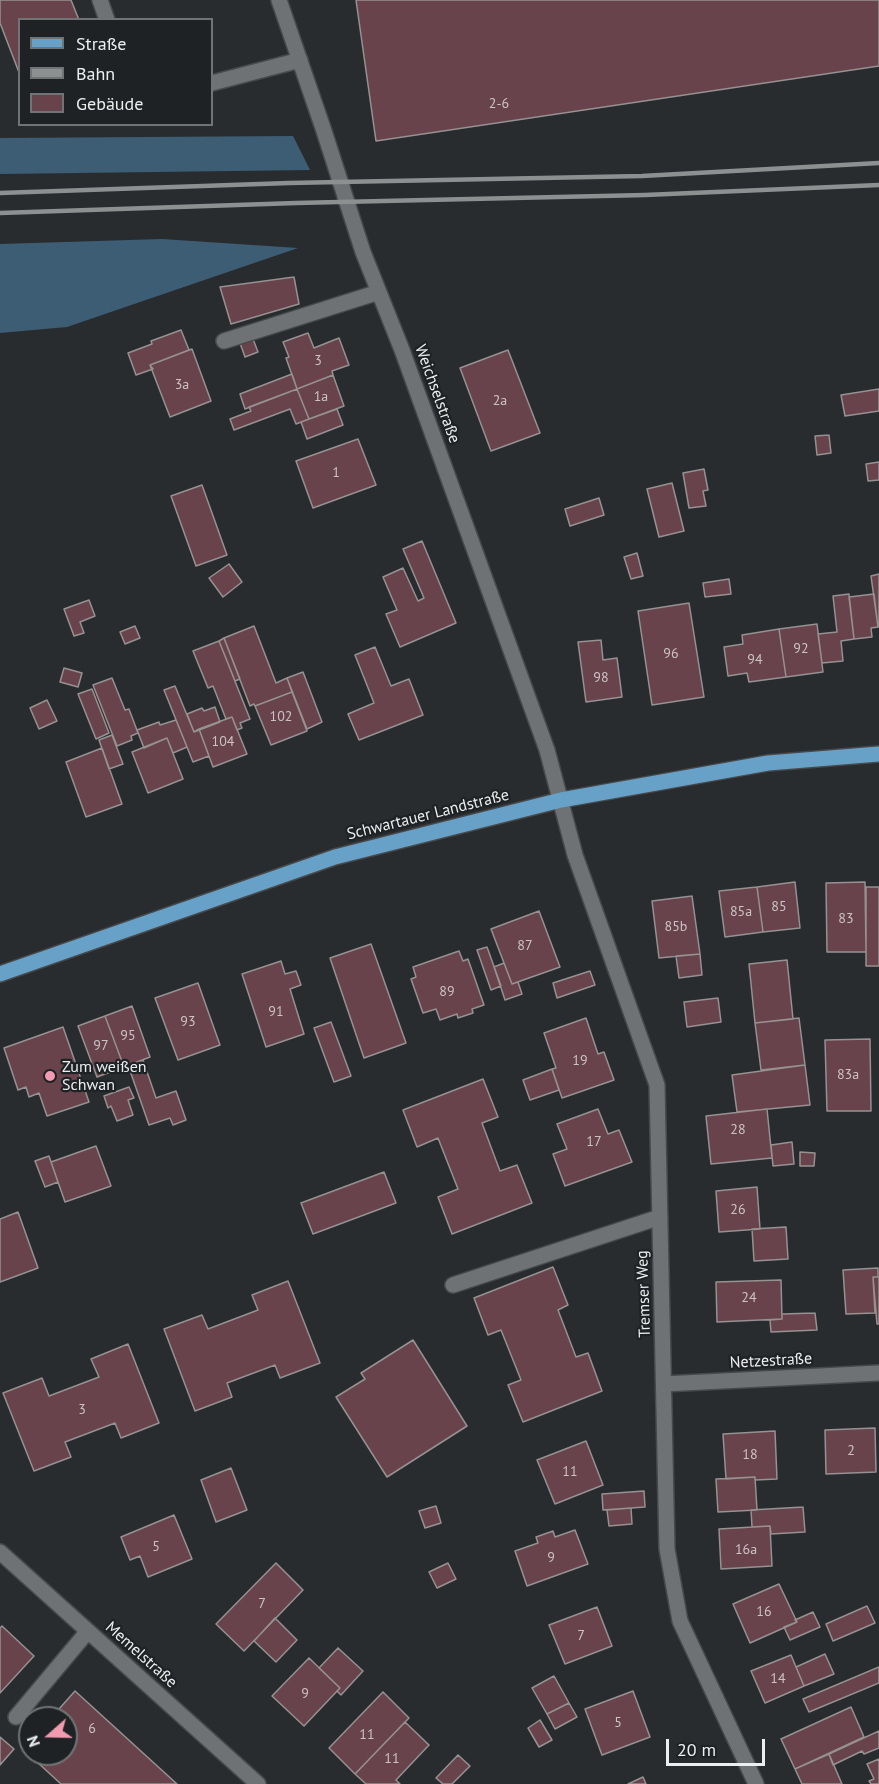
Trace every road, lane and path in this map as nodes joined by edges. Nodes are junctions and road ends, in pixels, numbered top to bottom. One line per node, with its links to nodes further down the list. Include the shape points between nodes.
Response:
1 (100, 0): 3 (street)
2 (279, 0): 4 (street, Weichselstraße)
3 (107, 18)
4 (300, 60): 5 (street); 6 (street, Weichselstraße)
5 (213, 83)
6 (379, 292): 7 (street); 9 (street, Weichselstraße, via 547,750)
7 (224, 341)
8 (879, 754): 9 (main road, Schwartauer Landstraße, via 768,764)
9 (561, 800): 10 (main road, Schwartauer Landstraße, via 335,857); 11 (street, Tremser Weg, via 575,855 657,1085)
10 (0, 974)
11 (660, 1217): 12 (street); 14 (street, Tremser Weg)
12 (453, 1286)
13 (879, 1373): 14 (street, Netzestraße)
14 (664, 1384): 19 (street, Tremser Weg, via 667,1549 680,1621)
15 (0, 1552): 16 (street, Memelstraße)
16 (88, 1631): 17 (street); 18 (street, Memelstraße)
17 (16, 1717)
18 (258, 1784)
19 (756, 1784)

